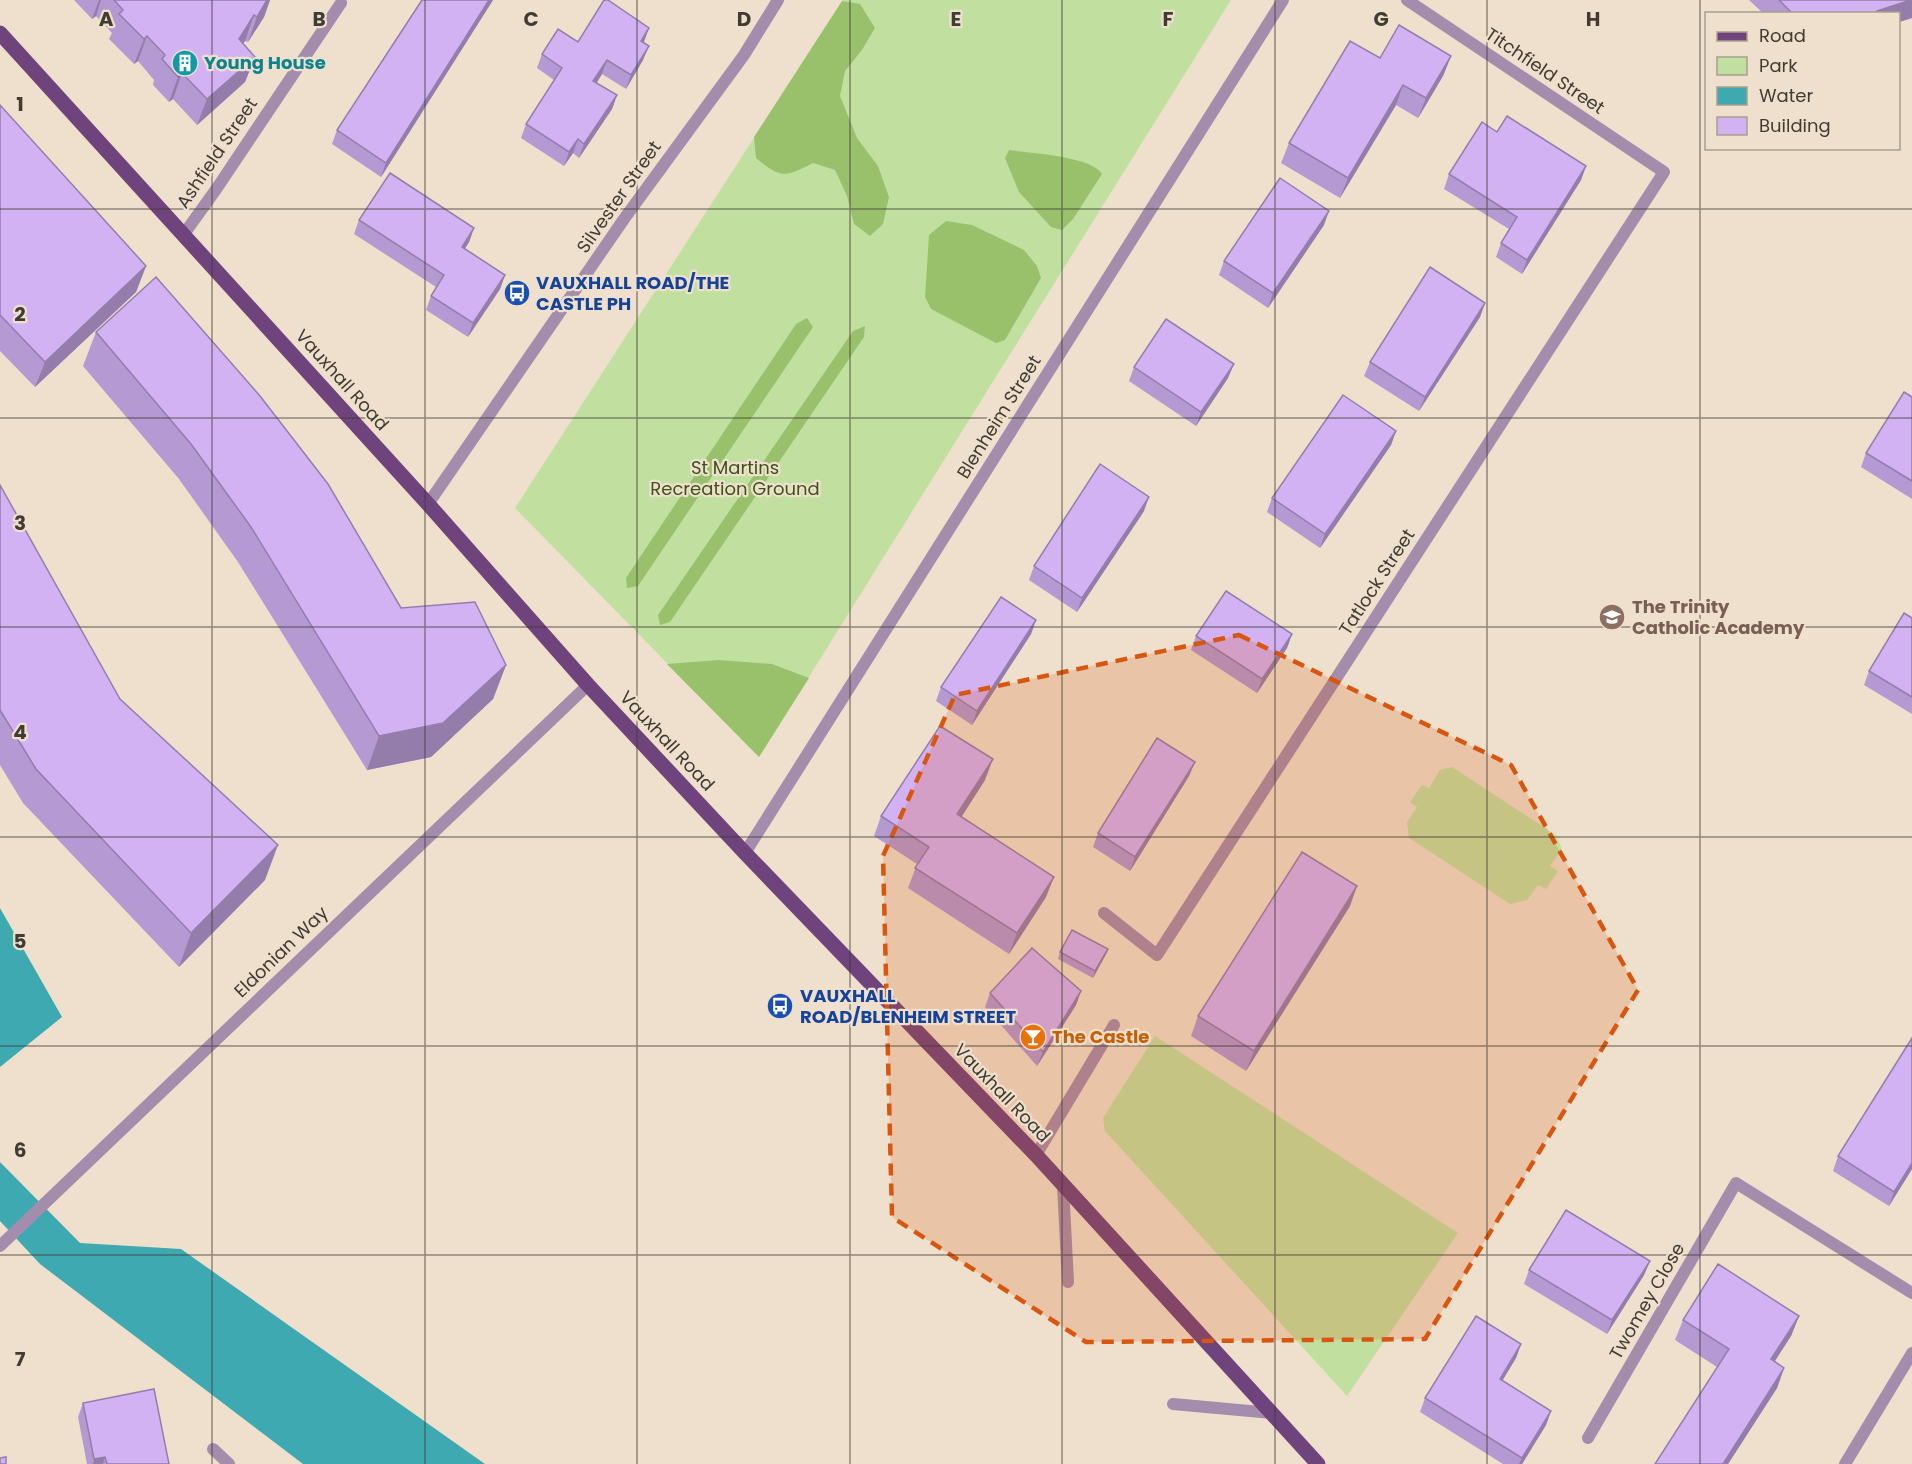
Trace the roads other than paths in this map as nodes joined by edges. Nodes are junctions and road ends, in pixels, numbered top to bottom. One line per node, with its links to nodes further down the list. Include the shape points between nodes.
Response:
1 (778, 0): 8 (street, Silvester Street, via 744,55 624,219)
2 (1282, 0): 10 (street, Blenheim Street)
3 (1407, 0): 6 (street, Titchfield Street)
4 (341, 3): 7 (street, Ashfield Street)
5 (0, 33): 7 (main road, Vauxhall Road)
6 (1664, 172): 11 (street, Tatlock Street, via 1157,955)
7 (184, 234): 8 (main road, Vauxhall Road)
8 (428, 504): 9 (main road, Vauxhall Road)
9 (588, 685): 10 (main road, Vauxhall Road); 15 (street, Eldonian Way)
10 (745, 853): 13 (main road, Vauxhall Road)
11 (1104, 913)
12 (1114, 1025): 13 (street)
13 (1036, 1155): 14 (main road, Vauxhall Road)
14 (1063, 1186): 16 (street); 20 (main road, Vauxhall Road)
15 (0, 1246)
16 (1068, 1282)
17 (1912, 1293): 21 (street, Twomey Close, via 1736,1183)
18 (1912, 1353): 25 (street)
19 (1173, 1404): 20 (street)
20 (1272, 1413): 24 (main road, Vauxhall Road)
21 (1588, 1438)
22 (213, 1449): 23 (street)
23 (230, 1464)
24 (1318, 1464)
25 (1845, 1464)

